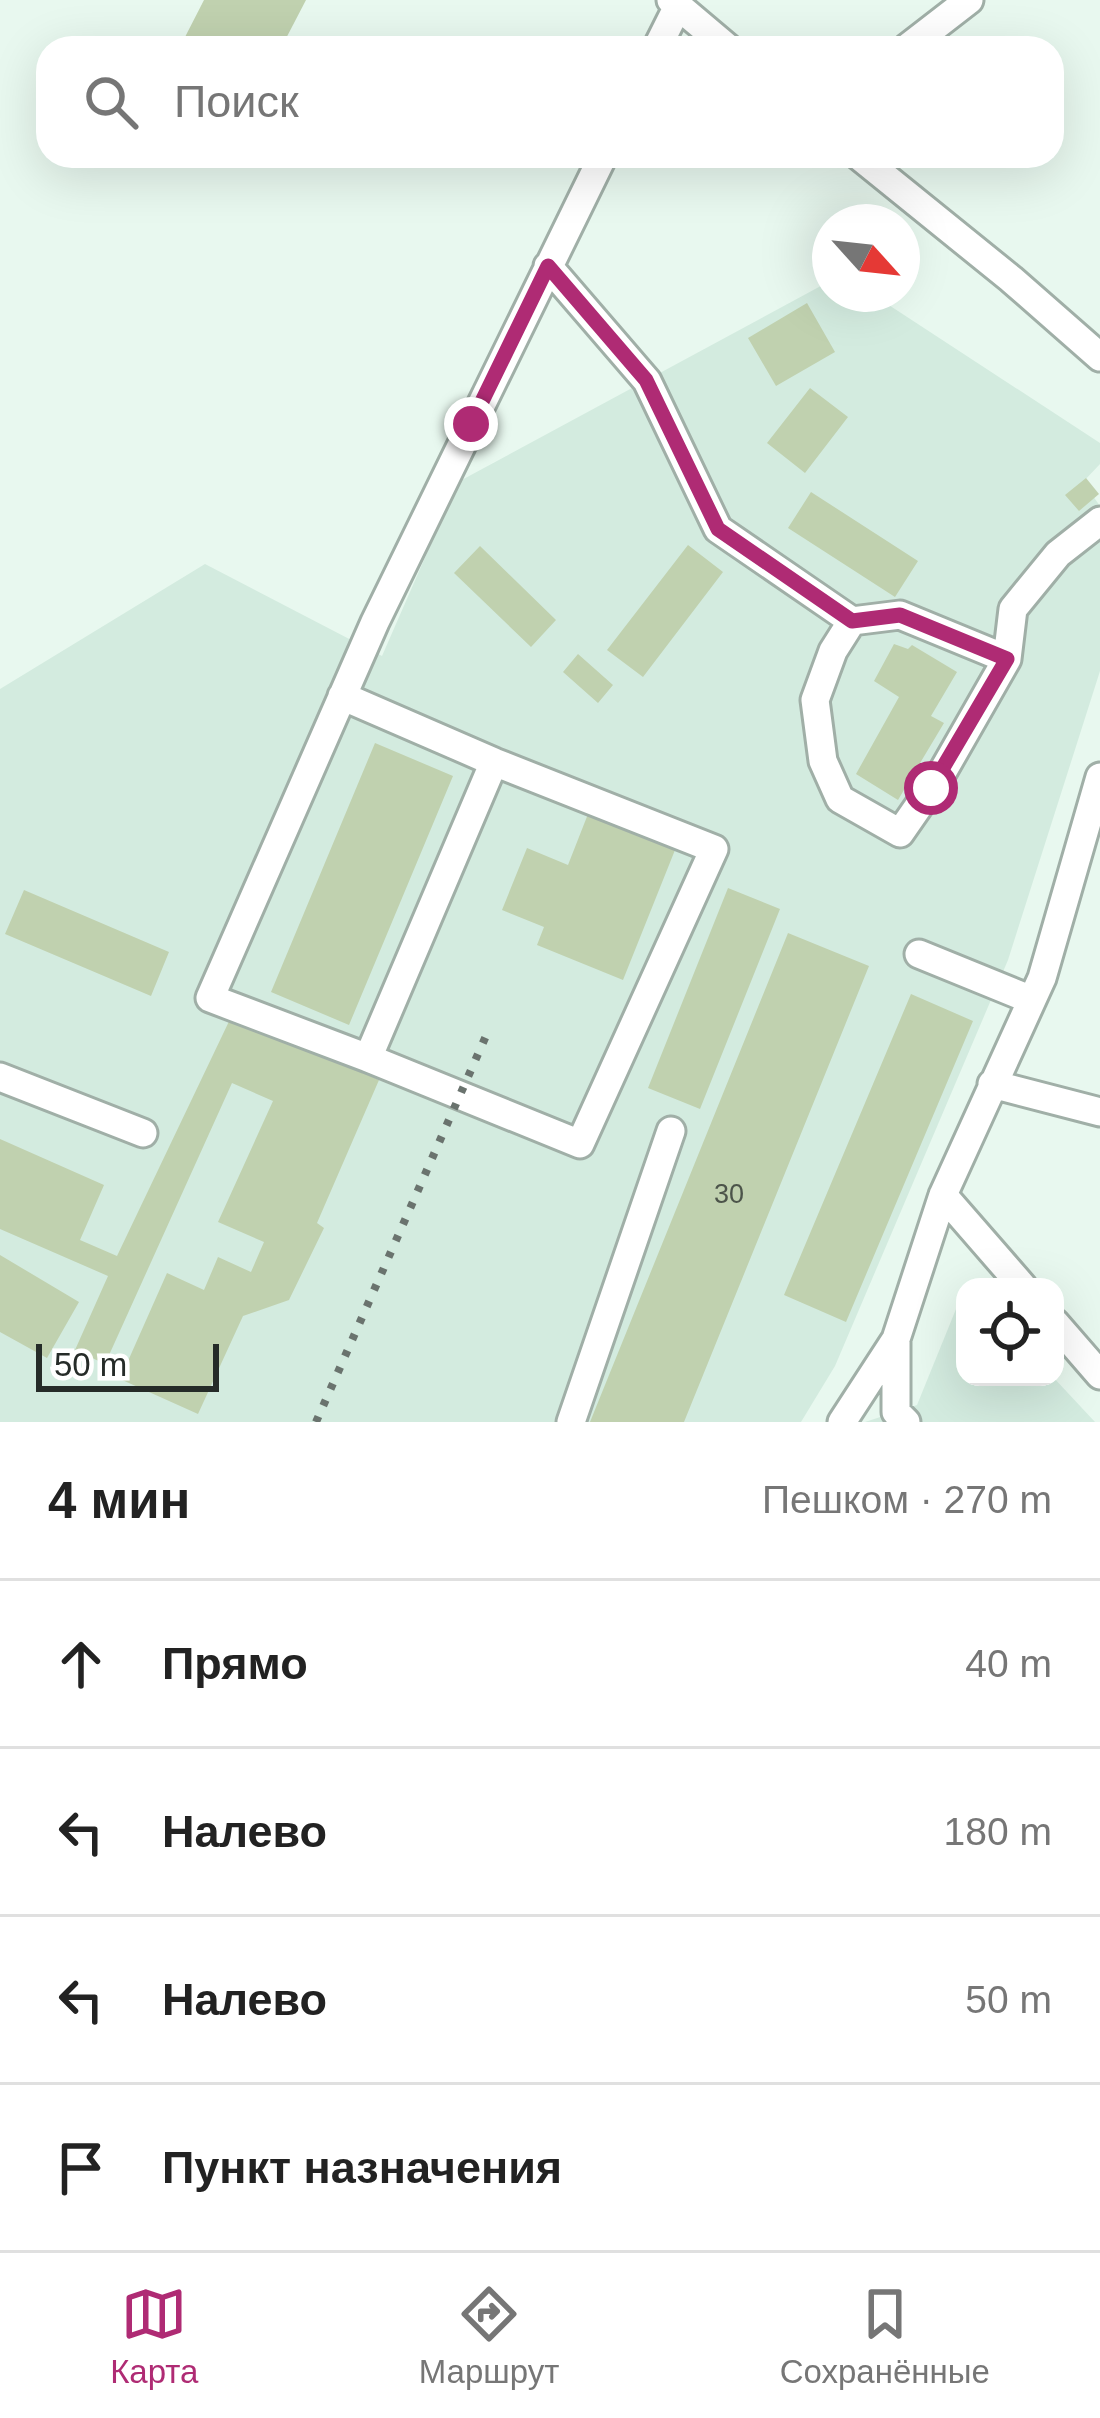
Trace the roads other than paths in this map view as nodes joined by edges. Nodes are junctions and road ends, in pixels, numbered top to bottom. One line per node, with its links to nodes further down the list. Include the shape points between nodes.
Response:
1 (969, 0): 5 (street)
2 (675, 3): 3 (street); 4 (street)
3 (662, 36)
4 (714, 36)
5 (922, 36)
6 (597, 168): 8 (street)
7 (874, 168): 9 (street)
8 (548, 266): 11 (street, via 646,380 718,529); 13 (street)
9 (1100, 357)
10 (1100, 521): 12 (street, via 1058,554 1013,609)
11 (852, 621): 12 (street, via 900,615); 12 (street, via 815,700 823,760 840,799 900,832)
12 (1007, 659)
13 (342, 696): 14 (street); 18 (street, via 210,998)
14 (494, 762): 18 (street); 18 (street, via 715,849 580,1144)
15 (1100, 777): 17 (street)
16 (919, 954): 17 (street)
17 (1032, 1000): 20 (street)
18 (368, 1058)
19 (0, 1077): 23 (street)
20 (992, 1084): 21 (street); 24 (street)
21 (1100, 1112)
22 (671, 1131): 29 (street)
23 (143, 1132)
24 (943, 1196): 25 (street); 27 (street)
25 (1015, 1278)
26 (1064, 1333): 28 (street)
27 (896, 1339): 30 (street); 31 (street, via 896,1412)
28 (1100, 1375)
29 (571, 1422)
30 (842, 1422)
31 (906, 1422)

